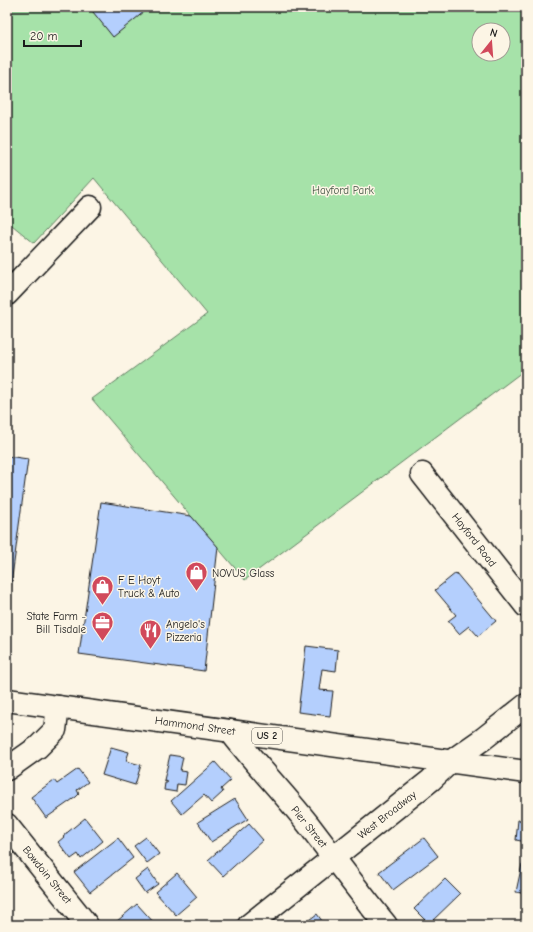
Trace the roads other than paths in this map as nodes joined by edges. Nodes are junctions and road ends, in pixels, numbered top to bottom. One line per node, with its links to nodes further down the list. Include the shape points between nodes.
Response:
1 (90, 207): 2 (street)
2 (7, 294)
3 (422, 474): 4 (street, Hayford Road)
4 (526, 606)
5 (7, 700): 7 (street, Hammond Street / US 2)
6 (526, 705): 9 (street, West Broadway)
7 (58, 707): 8 (street, Hammond Street / US 2); 10 (street, via 55,730 38,747)
8 (230, 731): 9 (street, Hammond Street / US 2); 13 (street, Pier Street)
9 (450, 762): 11 (street, Hammond Street / US 2); 13 (street, West Broadway)
10 (7, 769)
11 (526, 772)
12 (7, 825): 14 (street, Bowdoin Street)
13 (333, 858): 15 (street, West Broadway); 16 (street, Pier Street)
14 (86, 925)
15 (249, 925)
16 (386, 925)

